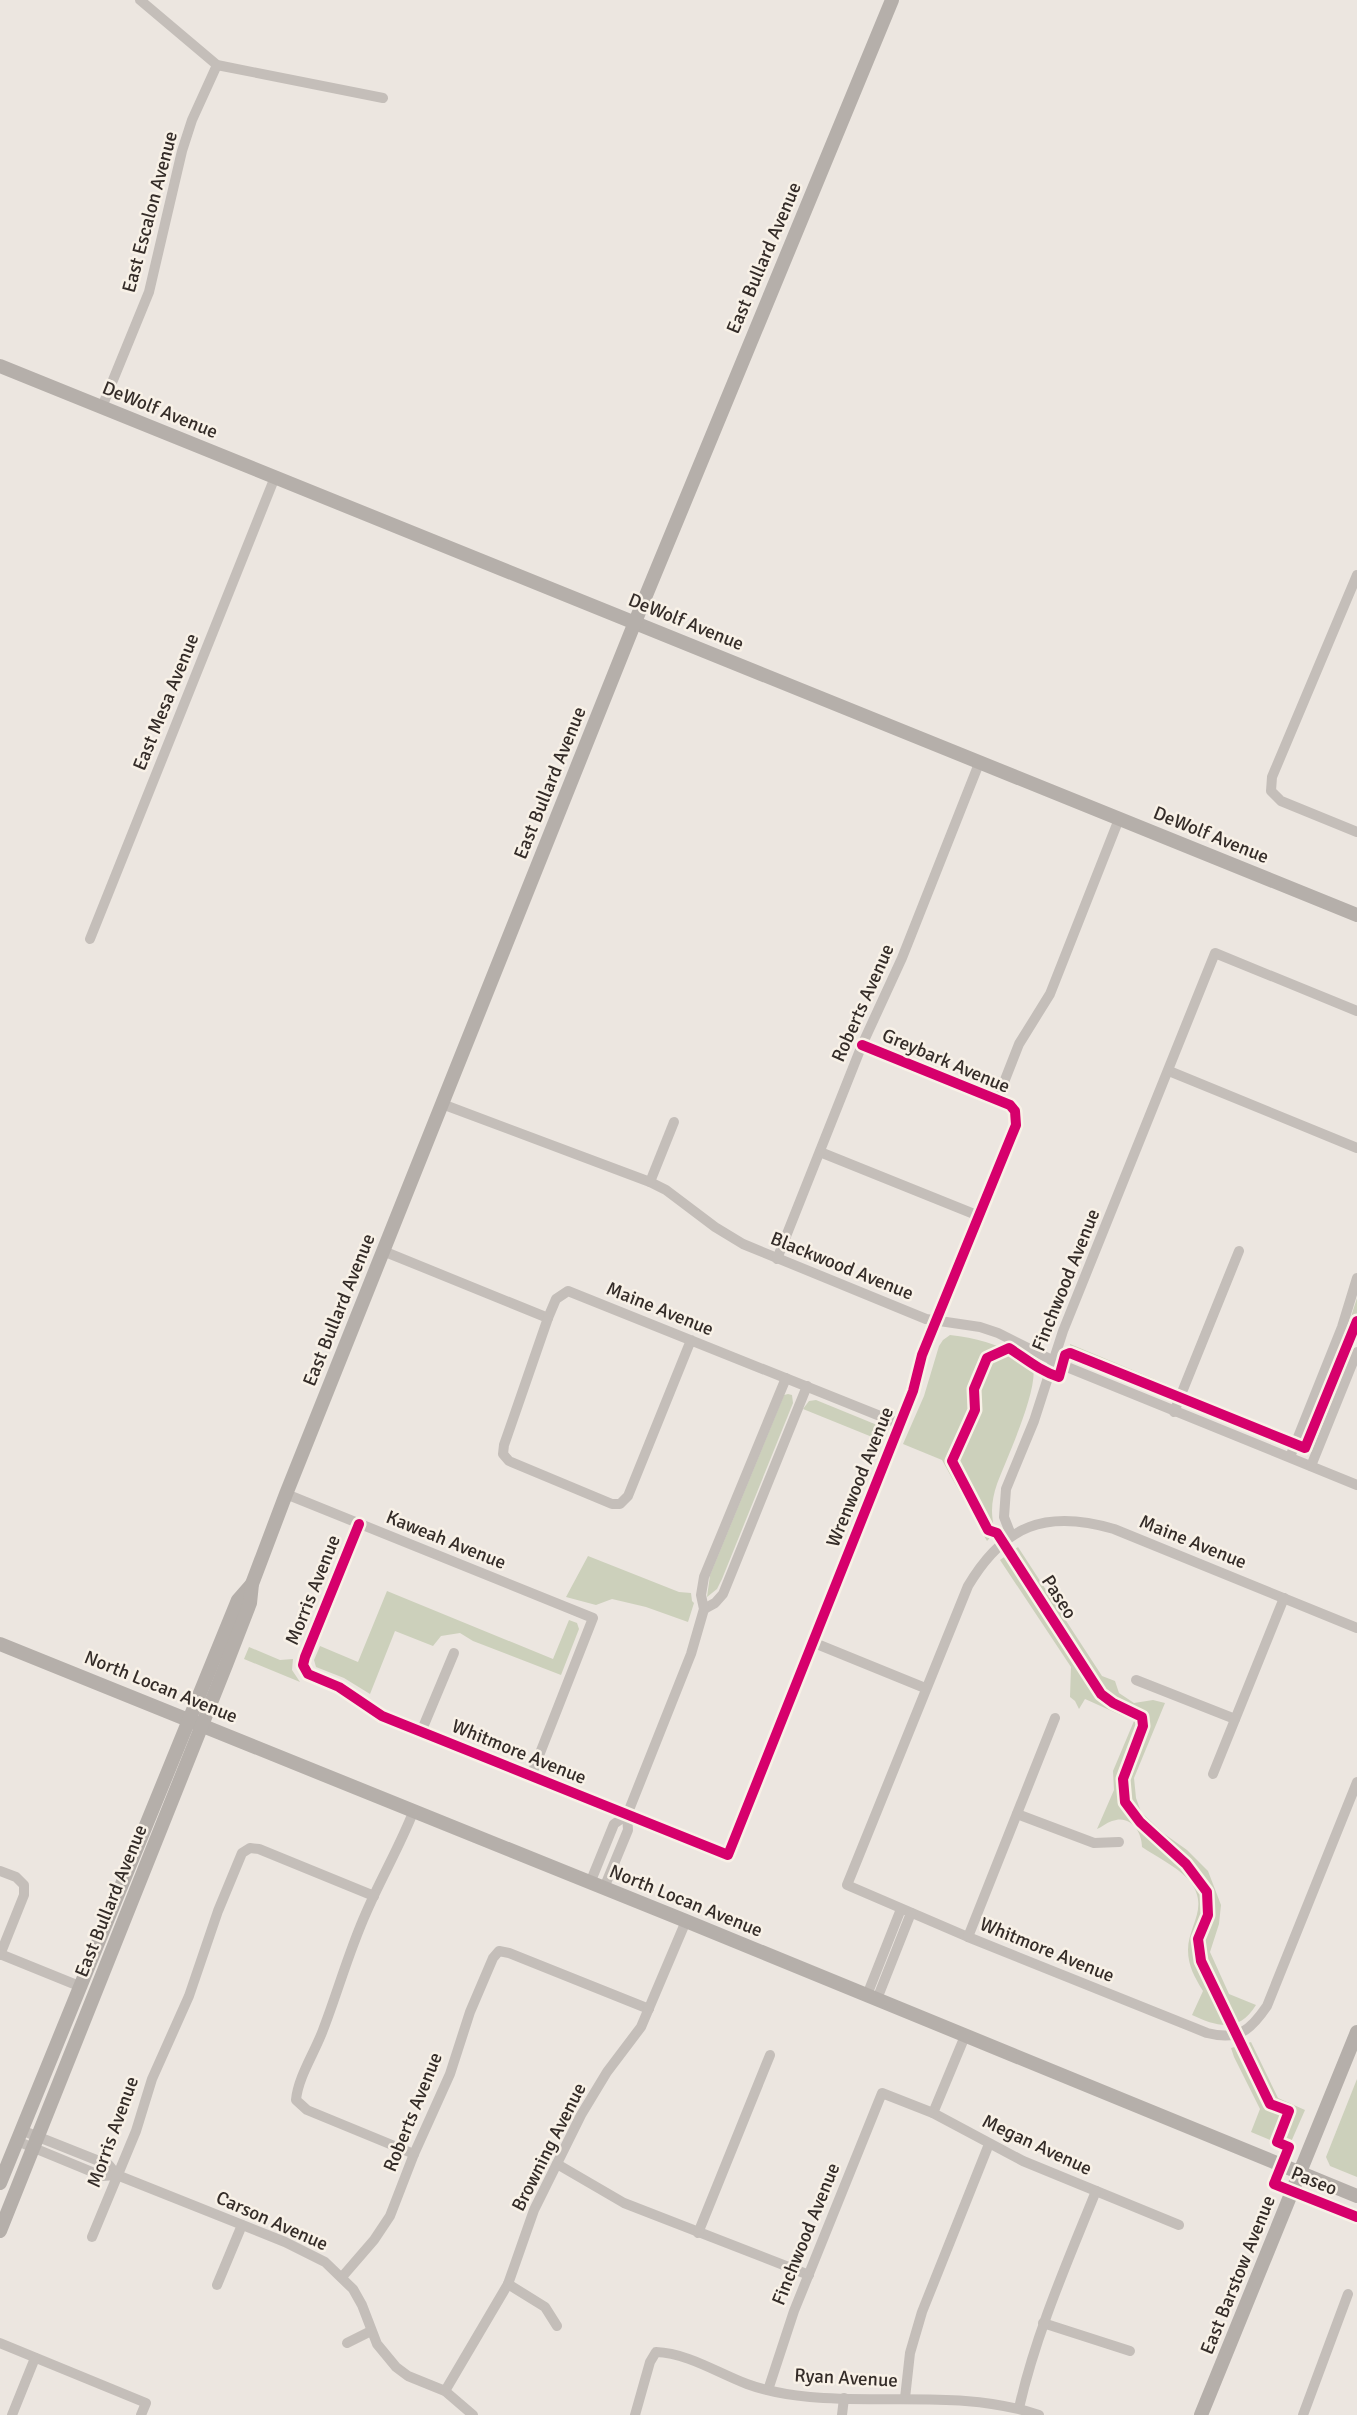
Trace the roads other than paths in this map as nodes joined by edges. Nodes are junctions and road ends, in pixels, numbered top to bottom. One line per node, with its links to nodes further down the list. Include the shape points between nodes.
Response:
1 (140, 0): 3 (street)
2 (892, 0): 9 (street, East Bullard Avenue)
3 (217, 65): 4 (street); 6 (street, East Escalon Avenue, via 182,151 149,292)
4 (383, 98)
5 (0, 366): 6 (street, DeWolf Avenue)
6 (102, 407): 7 (street, DeWolf Avenue)
7 (275, 477): 9 (street, DeWolf Avenue); 14 (street, East Mesa Avenue)
8 (1357, 575): 12 (street, via 1272,777 1271,791 1281,801)
9 (635, 622): 10 (street, DeWolf Avenue); 19 (street, East Bullard Avenue)
10 (980, 761): 11 (street, DeWolf Avenue); 16 (street, Roberts Avenue, via 902,958)
11 (1119, 819): 13 (street, DeWolf Avenue); 18 (street, via 1050,994 1019,1044)
12 (1357, 832)
13 (1357, 915)
14 (89, 939)
15 (1357, 1011): 17 (street, Finchwood Avenue, via 1215,953)
16 (862, 1045): 18 (street, Greybark Avenue); 23 (street, Roberts Avenue)
17 (1169, 1071): 22 (street); 34 (street, Finchwood Avenue)
18 (997, 1100): 20 (street, Greybark Avenue)
19 (442, 1104): 24 (street, Blackwood Avenue); 26 (street, East Bullard Avenue)
20 (1015, 1111): 25 (street, Wrenwood Avenue, via 1016,1125)
21 (674, 1122): 24 (street)
22 (1357, 1148)
23 (820, 1152): 25 (street); 28 (street, Roberts Avenue)
24 (650, 1182): 28 (street, Blackwood Avenue, via 726,1236)
25 (979, 1216): 31 (street, Wrenwood Avenue)
26 (383, 1251): 30 (street); 42 (street, East Bullard Avenue)
27 (1239, 1251): 37 (street)
28 (777, 1259): 31 (street, Blackwood Avenue)
29 (1357, 1278): 39 (street)
30 (548, 1318): 32 (street, Maine Avenue, via 556,1299 568,1291); 32 (street, via 503,1454 509,1461 612,1504 620,1504 628,1496)
31 (936, 1321): 34 (street, Blackwood Avenue, via 998,1333); 38 (street, Wrenwood Avenue)
32 (691, 1340): 35 (street, Maine Avenue)
33 (1357, 1352): 40 (street)
34 (1052, 1361): 37 (street, Blackwood Avenue); 44 (street, Finchwood Avenue, via 1004,1498 1004,1517)
35 (786, 1378): 36 (street, Maine Avenue); 46 (street, via 704,1577)
36 (807, 1386): 38 (street, Maine Avenue); 46 (street, via 723,1594)
37 (1174, 1412): 39 (street, Blackwood Avenue)
38 (900, 1424): 48 (street, Wrenwood Avenue)
39 (1290, 1457): 40 (street, Blackwood Avenue)
40 (1311, 1466): 41 (street, Blackwood Avenue)
41 (1357, 1485)
42 (286, 1494): 43 (street, Kaweah Avenue); 56 (street, East Bullard Avenue, via 251,1584 250,1603)
43 (359, 1524): 51 (street, Morris Avenue); 59 (street, Kaweah Avenue, via 593,1618)
44 (1011, 1535): 45 (street, Maine Avenue, via 1062,1519 1089,1521); 53 (street, via 989,1554 968,1586)
45 (1284, 1598): 47 (street, Maine Avenue); 55 (street)
46 (704, 1609): 63 (street, via 691,1654)
47 (1357, 1628)
48 (812, 1642): 53 (street); 65 (street, Wrenwood Avenue)
49 (0, 1644): 56 (street, North Locan Avenue)
50 (454, 1653): 57 (street)
51 (304, 1669): 57 (street, Whitmore Avenue, via 382,1716)
52 (1136, 1680): 55 (street)
53 (925, 1688): 69 (street, Whitmore Avenue, via 847,1885)
54 (1055, 1718): 62 (street)
55 (1235, 1719): 58 (street)
56 (195, 1722): 61 (street, North Locan Avenue); 73 (street, East Bullard Avenue); 82 (street, East Bullard Avenue)
57 (421, 1732): 59 (street, Whitmore Avenue)
58 (1213, 1774)
59 (531, 1776): 63 (street, Whitmore Avenue)
60 (1356, 1785): 71 (street, Whitmore Avenue, via 1267,2006 1255,2024 1236,2035 1207,2033)
61 (414, 1811): 67 (street, North Locan Avenue); 68 (street)
62 (1017, 1814): 64 (street, via 1094,1843); 71 (street)
63 (627, 1815): 65 (street, Whitmore Avenue); 67 (street, via 628,1830)
64 (1119, 1842)
65 (728, 1855)
66 (0, 1871): 72 (street, via 24,1885)
67 (597, 1886): 70 (street, North Locan Avenue)
68 (374, 1896): 84 (street, via 296,2100 307,2110); 87 (street, Morris Avenue, via 259,1849 242,1853)
69 (906, 1911): 71 (street, Whitmore Avenue); 74 (street)
70 (686, 1920): 74 (street, North Locan Avenue); 75 (street, Browning Avenue)
71 (968, 1937)
72 (0, 1955): 73 (street)
73 (79, 1986): 81 (street, East Bullard Avenue)
74 (872, 1997): 77 (street, North Locan Avenue)
75 (649, 2009): 84 (street, Roberts Avenue, via 499,1951 492,1958 450,2074); 85 (street, Browning Avenue, via 581,2115)
76 (1357, 2032): 86 (street, East Barstow Avenue)
77 (965, 2036): 80 (street); 86 (street, North Locan Avenue)
78 (770, 2054): 94 (street)
79 (882, 2093): 80 (street, Megan Avenue); 96 (street, Finchwood Avenue)
80 (933, 2113): 83 (street, Megan Avenue)
81 (19, 2136): 82 (street, Carson Avenue); 88 (street, East Bullard Avenue)
82 (36, 2142): 87 (street, Carson Avenue, via 102,2176); 93 (street, East Bullard Avenue)
83 (989, 2144): 89 (street, Megan Avenue); 111 (street, via 922,2312 910,2353)
84 (414, 2154): 97 (street, Roberts Avenue, via 390,2216)
85 (556, 2164): 94 (street, via 624,2203); 98 (street, Browning Avenue)
86 (1300, 2173): 90 (street, North Locan Avenue); 121 (street, East Barstow Avenue)
87 (117, 2175): 91 (street, Carson Avenue); 95 (street, Morris Avenue)
88 (0, 2183)
89 (1096, 2191): 92 (street, Megan Avenue); 101 (street)
90 (1357, 2196)
91 (242, 2225): 97 (street, Carson Avenue, via 304,2250); 99 (street)
92 (1180, 2225)
93 (0, 2231)
94 (698, 2232): 96 (street)
95 (92, 2237)
96 (809, 2275): 108 (street, Finchwood Avenue)
97 (342, 2277): 103 (street, Carson Avenue, via 362,2305)
98 (508, 2284): 102 (street, via 545,2307); 109 (street, Browning Avenue)
99 (217, 2285)
100 (1348, 2294): 122 (street)
101 (1043, 2323): 106 (street); 113 (street)
102 (557, 2326)
103 (371, 2332): 105 (street); 109 (street, Carson Avenue, via 396,2368)
104 (0, 2343): 107 (street)
105 (347, 2343)
106 (1130, 2351)
107 (34, 2358): 114 (street); 115 (street, via 146,2403)
108 (768, 2390): 110 (street, Ryan Avenue); 117 (street, Ryan Avenue, via 674,2354 656,2352)
109 (445, 2391): 116 (street, Carson Avenue)
110 (844, 2398): 111 (street, Ryan Avenue); 118 (street)
111 (905, 2398): 112 (street, Ryan Avenue)
112 (971, 2402): 113 (street, Ryan Avenue); 119 (street)
113 (1018, 2408): 120 (street, Ryan Avenue)
114 (12, 2415)
115 (141, 2415)
116 (473, 2415)
117 (635, 2415)
118 (842, 2415)
119 (969, 2415)
120 (1039, 2415)
121 (1201, 2415)
122 (1303, 2415)

